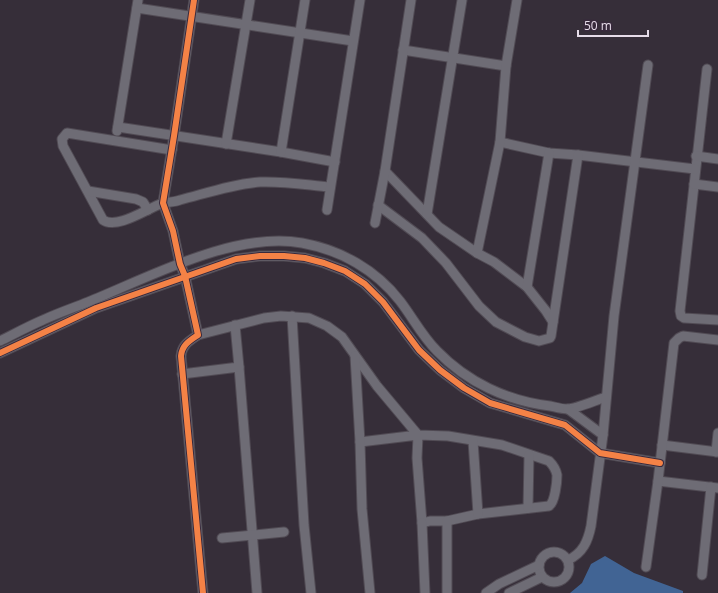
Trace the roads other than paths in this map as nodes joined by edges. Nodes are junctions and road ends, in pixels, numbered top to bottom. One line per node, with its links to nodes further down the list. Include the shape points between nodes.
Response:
1 (194, 0): 9 (street)
2 (250, 0): 10 (street)
3 (305, 0): 11 (street)
4 (360, 0): 12 (street)
5 (411, 0): 13 (street)
6 (462, 0): 14 (street)
7 (517, 0): 16 (street)
8 (138, 4): 9 (street); 18 (street)
9 (192, 16): 10 (street); 19 (street)
10 (246, 25): 11 (street); 22 (street)
11 (300, 32): 12 (street); 24 (street)
12 (353, 41): 29 (street)
13 (403, 50): 14 (street); 32 (street)
14 (453, 58): 16 (street); 41 (street)
15 (648, 65): 30 (street)
16 (506, 66): 21 (street)
17 (707, 69): 27 (street)
18 (118, 127): 19 (street); 20 (street)
19 (174, 136): 22 (street); 23 (street)
20 (116, 141): 23 (street); 36 (street, via 67,133 62,139 63,146)
21 (500, 142): 25 (street); 43 (street)
22 (226, 144): 24 (street)
23 (172, 150): 37 (street)
24 (281, 152): 29 (street)
25 (549, 153): 26 (street); 46 (street)
26 (578, 155): 30 (street); 49 (street)
27 (696, 156): 28 (street); 31 (street)
28 (718, 159)
29 (334, 162): 34 (street)
30 (634, 162): 31 (street); 58 (street)
31 (695, 169): 33 (street)
32 (385, 171): 38 (street); 41 (street)
33 (694, 184): 35 (street); 48 (street, via 680,311 684,318)
34 (330, 187): 37 (street, via 260,182 234,185); 40 (street)
35 (718, 187)
36 (88, 192): 39 (street, via 136,199 143,202); 39 (street, via 104,220 110,224)
37 (163, 203): 39 (street); 44 (street, via 173,231)
38 (378, 204): 42 (street); 49 (street, via 422,238 446,263 479,306 496,322 539,341 550,338)
39 (148, 210)
40 (327, 210)
41 (427, 214): 43 (street, via 439,227)
42 (375, 223)
43 (477, 253): 46 (street)
44 (180, 264): 45 (street); 53 (street, via 43,320); 59 (street, via 253,242 301,243 323,248 344,256 381,280 402,304 420,332 456,369 483,386 514,398 538,405)
45 (185, 276): 51 (street); 54 (street, via 96,308); 67 (street, via 236,259 260,256 284,256 324,262 365,284 383,302 419,350 464,388 490,403 565,425)
46 (528, 287): 49 (street)
47 (292, 316): 50 (street, via 264,318); 55 (street, via 309,318 328,326 342,337); 86 (street, via 304,524)
48 (718, 320)
49 (553, 322)
50 (235, 325): 51 (street); 56 (street)
51 (198, 335): 57 (street, via 182,349)
52 (718, 340): 65 (street, via 683,336 674,343)
53 (0, 341)
54 (0, 353)
55 (355, 356): 61 (street); 64 (street)
56 (239, 367): 57 (street); 77 (street)
57 (182, 374): 84 (street)
58 (606, 397): 59 (street); 62 (street)
59 (568, 409): 62 (street)
60 (718, 433): 66 (street)
61 (418, 435): 63 (street, via 448,436); 64 (street); 75 (street, via 417,458)
62 (603, 435): 67 (street)
63 (473, 441): 68 (street, via 502,445); 73 (street)
64 (360, 442): 87 (street, via 362,509)
65 (662, 445): 66 (street); 69 (street)
66 (717, 452)
67 (600, 453): 69 (street); 79 (street, via 588,538 575,557)
68 (530, 455): 72 (street); 72 (street, via 549,461 557,475 552,505)
69 (660, 463): 70 (street)
70 (658, 480): 71 (street); 81 (street)
71 (715, 488): 82 (street)
72 (528, 508): 73 (street)
73 (478, 514): 74 (street)
74 (447, 520): 75 (street); 89 (street)
75 (422, 523): 88 (street)
76 (284, 532): 77 (street)
77 (253, 536): 78 (street); 85 (street)
78 (222, 538)
79 (568, 560): 80 (street, via 558,552 550,552 543,557); 83 (street, via 570,569 563,580 550,582)
80 (539, 565): 83 (street); 90 (street)
81 (646, 567)
82 (702, 575)
83 (542, 577): 91 (street)
84 (203, 593)
85 (257, 593)
86 (311, 593)
87 (370, 593)
88 (425, 593)
89 (447, 593)
90 (486, 593)
91 (509, 593)

